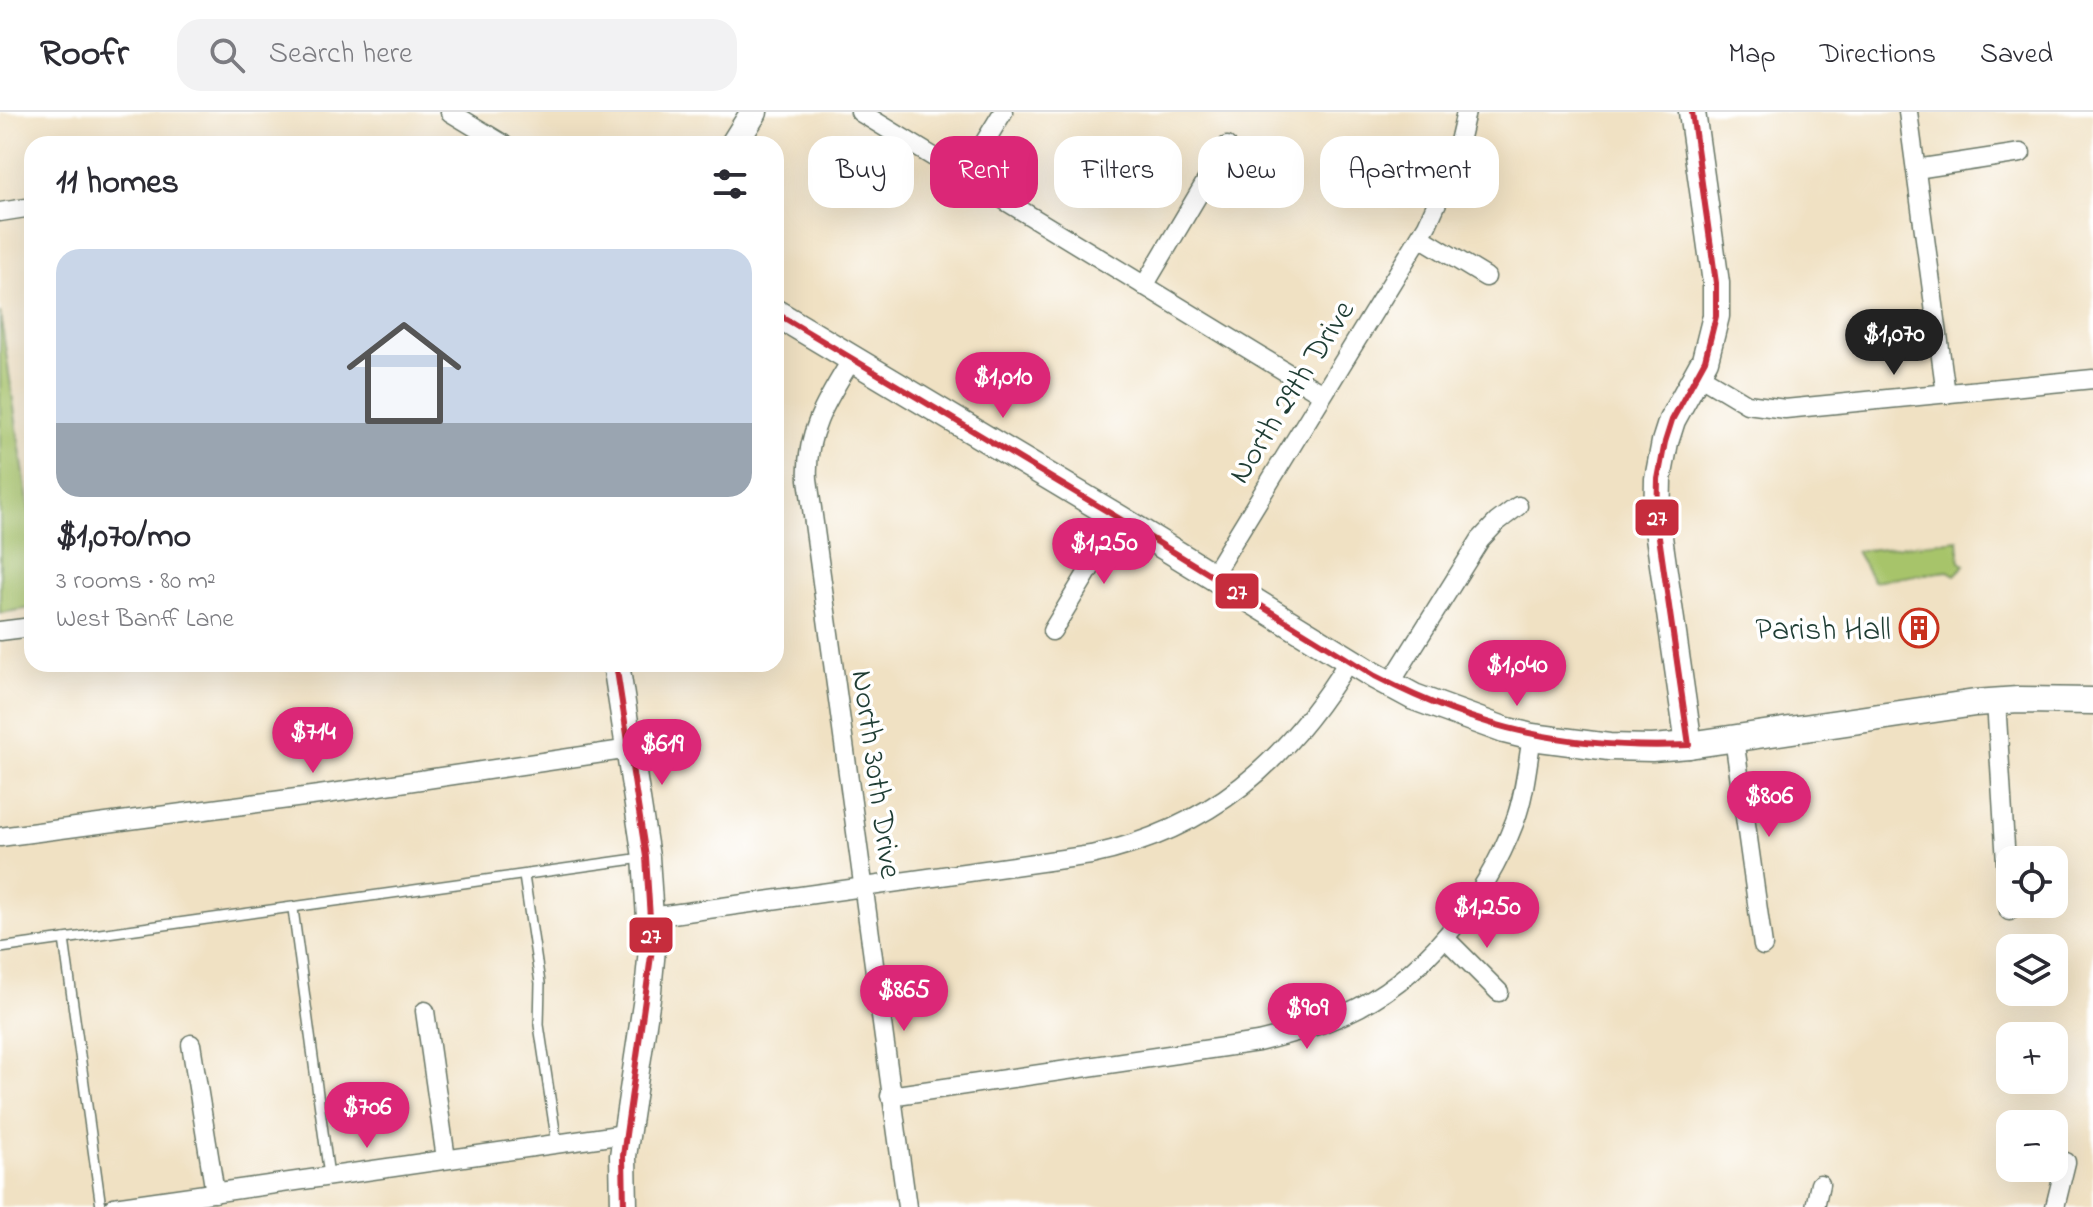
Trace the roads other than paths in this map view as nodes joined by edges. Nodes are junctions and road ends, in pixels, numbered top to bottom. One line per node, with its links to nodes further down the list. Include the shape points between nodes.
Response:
1 (450, 112): 8 (street)
2 (754, 112): 9 (street)
3 (860, 112): 12 (street)
4 (1003, 112): 10 (street)
5 (1466, 112): 18 (street, North 29th Drive, via 1453,167)
6 (1692, 112): 23 (street, via 1716,283 1711,340)
7 (1908, 112): 13 (street)
8 (484, 136)
9 (739, 136)
10 (988, 136)
11 (2021, 153): 13 (street)
12 (930, 155)
13 (1916, 169): 26 (street)
14 (1198, 195): 20 (street)
15 (24, 208): 17 (street)
16 (1016, 208): 20 (street)
17 (0, 212)
18 (1420, 237): 19 (street); 25 (street, North 29th Drive)
19 (1486, 277)
20 (1144, 286): 25 (street)
21 (784, 318): 22 (street)
22 (852, 359): 28 (street); 46 (street, North 30th Drive, via 819,416 807,463)
23 (1697, 374): 26 (street, via 1747,404 1766,408); 40 (street, via 1672,420 1656,498)
24 (2093, 379): 26 (street)
25 (1322, 394): 29 (street, North 29th Drive)
26 (1946, 394)
27 (1518, 506): 35 (street, via 1480,540)
28 (1120, 519): 29 (street); 32 (street)
29 (1212, 576): 33 (street)
30 (24, 628): 31 (street)
31 (0, 631)
32 (1052, 631)
33 (1349, 660): 35 (street); 46 (street, via 1293,739 1255,775 1217,805 1161,835 1091,855)
34 (617, 672): 41 (street)
35 (1390, 684): 38 (street, via 1441,709)
36 (1996, 701): 37 (street); 39 (street); 43 (street)
37 (2093, 701)
38 (1532, 737): 40 (street, via 1609,747); 49 (street, via 1522,797 1506,842 1480,891)
39 (1734, 738): 40 (street); 51 (street)
40 (1689, 745)
41 (630, 749): 42 (street); 44 (street)
42 (0, 837)
43 (2005, 846)
44 (646, 857): 45 (lane); 48 (street)
45 (524, 876): 47 (lane); 58 (lane)
46 (864, 886): 48 (street); 56 (street, North 30th Drive)
47 (293, 909): 50 (lane); 60 (lane)
48 (651, 917): 57 (street, via 648,991)
49 (1445, 938): 53 (street); 56 (street, via 1373,999 1298,1032)
50 (64, 939): 52 (lane); 64 (lane)
51 (1763, 946)
52 (0, 948)
53 (1499, 992)
54 (425, 1011): 59 (street)
55 (191, 1044): 63 (street)
56 (890, 1096): 67 (street, North 30th Drive)
57 (625, 1134): 58 (street); 66 (street)
58 (557, 1144): 59 (street)
59 (446, 1159): 60 (street)
60 (329, 1176): 63 (street)
61 (2061, 1182): 69 (street)
62 (1820, 1184): 68 (street)
63 (215, 1193): 65 (street)
64 (101, 1207)
65 (114, 1207)
66 (624, 1207)
67 (907, 1207)
68 (1815, 1207)
69 (2055, 1207)

